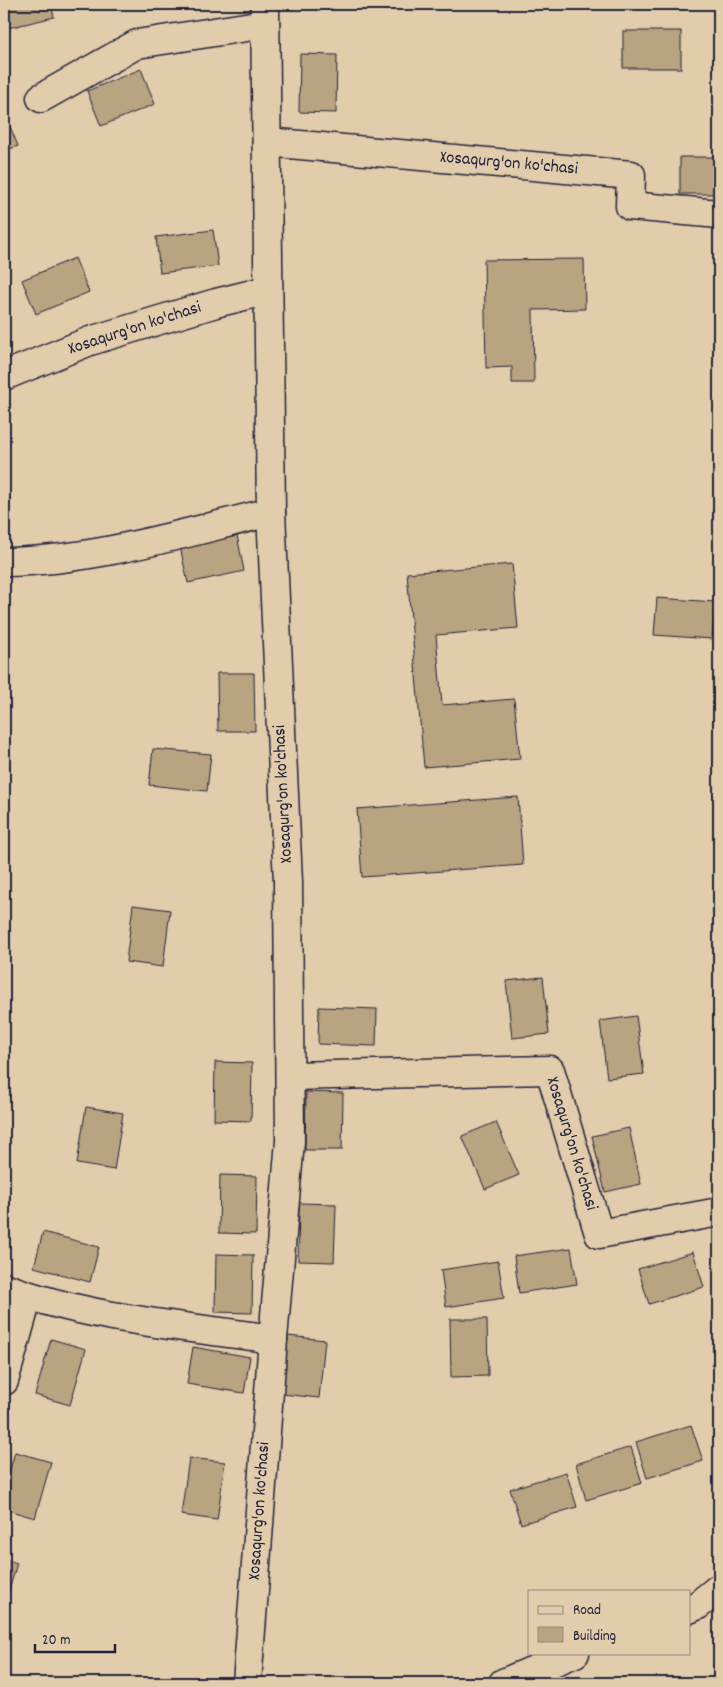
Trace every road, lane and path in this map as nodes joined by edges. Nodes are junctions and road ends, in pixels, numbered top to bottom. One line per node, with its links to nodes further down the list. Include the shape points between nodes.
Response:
1 (265, 14): 2 (street, via 137,44); 3 (street, Xosaqurg'on ko'chasi)
2 (41, 98)
3 (267, 142): 4 (street, Xosaqurg'on ko'chasi, via 631,175 630,206); 5 (street, Xosaqurg'on ko'chasi)
4 (719, 214)
5 (268, 290): 6 (street, Xosaqurg'on ko'chasi, via 90,342); 7 (street, Xosaqurg'on ko'chasi)
6 (4, 376)
7 (271, 512): 8 (street, via 122,548 36,562); 9 (street, Xosaqurg'on ko'chasi, via 288,882)
8 (4, 562)
9 (290, 1076): 10 (street, Xosaqurg'on ko'chasi, via 550,1070 599,1234); 12 (street, Xosaqurg'on ko'chasi, via 290,1141)
10 (719, 1212)
11 (16, 1291): 12 (street, via 97,1314); 13 (street)
12 (273, 1339): 17 (street, Xosaqurg'on ko'chasi)
13 (4, 1381)
14 (719, 1588): 15 (street)
15 (690, 1609)
16 (574, 1654): 18 (street)
17 (247, 1683)
18 (503, 1683)

